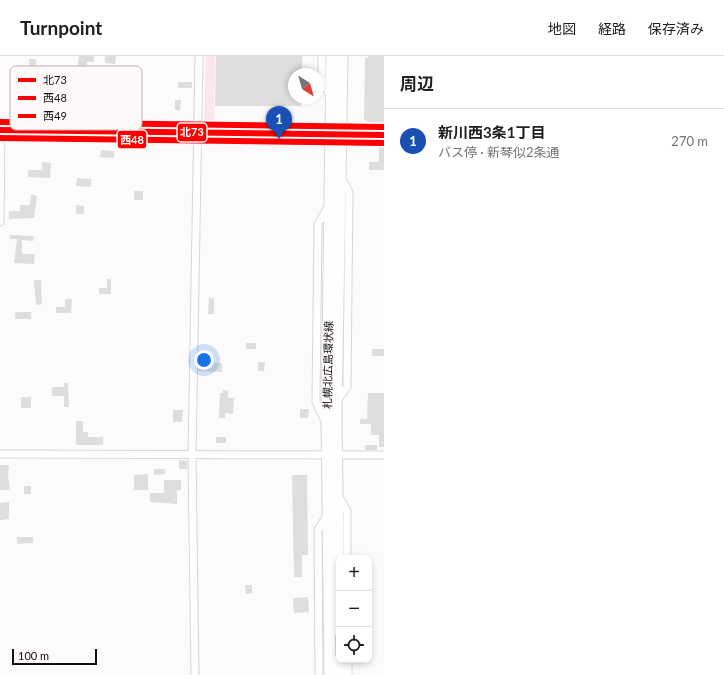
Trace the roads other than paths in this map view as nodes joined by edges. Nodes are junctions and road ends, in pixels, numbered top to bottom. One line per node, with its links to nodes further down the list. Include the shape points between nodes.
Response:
1 (199, 56): 7 (street)
2 (322, 56): 5 (street, via 322,78)
3 (332, 56): 5 (main road, 札幌北広島環状線)
4 (342, 56): 8 (main road, 札幌北広島環状線)
5 (332, 100): 8 (main road, 札幌北広島環状線)
6 (1, 130): 7 (street); 10 (street)
7 (198, 132): 8 (street); 12 (street)
8 (336, 134): 9 (street); 13 (main road, 札幌北広島環状線, via 340,175 337,401); 13 (main road, 札幌北広島環状線, via 330,203 327,425)
9 (384, 135)
10 (0, 222)
11 (0, 454): 12 (street)
12 (192, 455): 13 (street); 21 (street)
13 (332, 455): 14 (street); 15 (main road, 札幌北広島環状線); 16 (main road, 札幌北広島環状線)
14 (384, 455)
15 (337, 493): 17 (street, via 346,511); 18 (main road, 札幌北広島環状線)
16 (328, 514): 22 (street, via 318,530); 23 (main road, 札幌北広島環状線)
17 (347, 555)
18 (339, 627)
19 (339, 663): 24 (main road)
20 (348, 663): 25 (street)
21 (195, 675)
22 (319, 675)
23 (330, 675)
24 (340, 675)
25 (348, 675)

